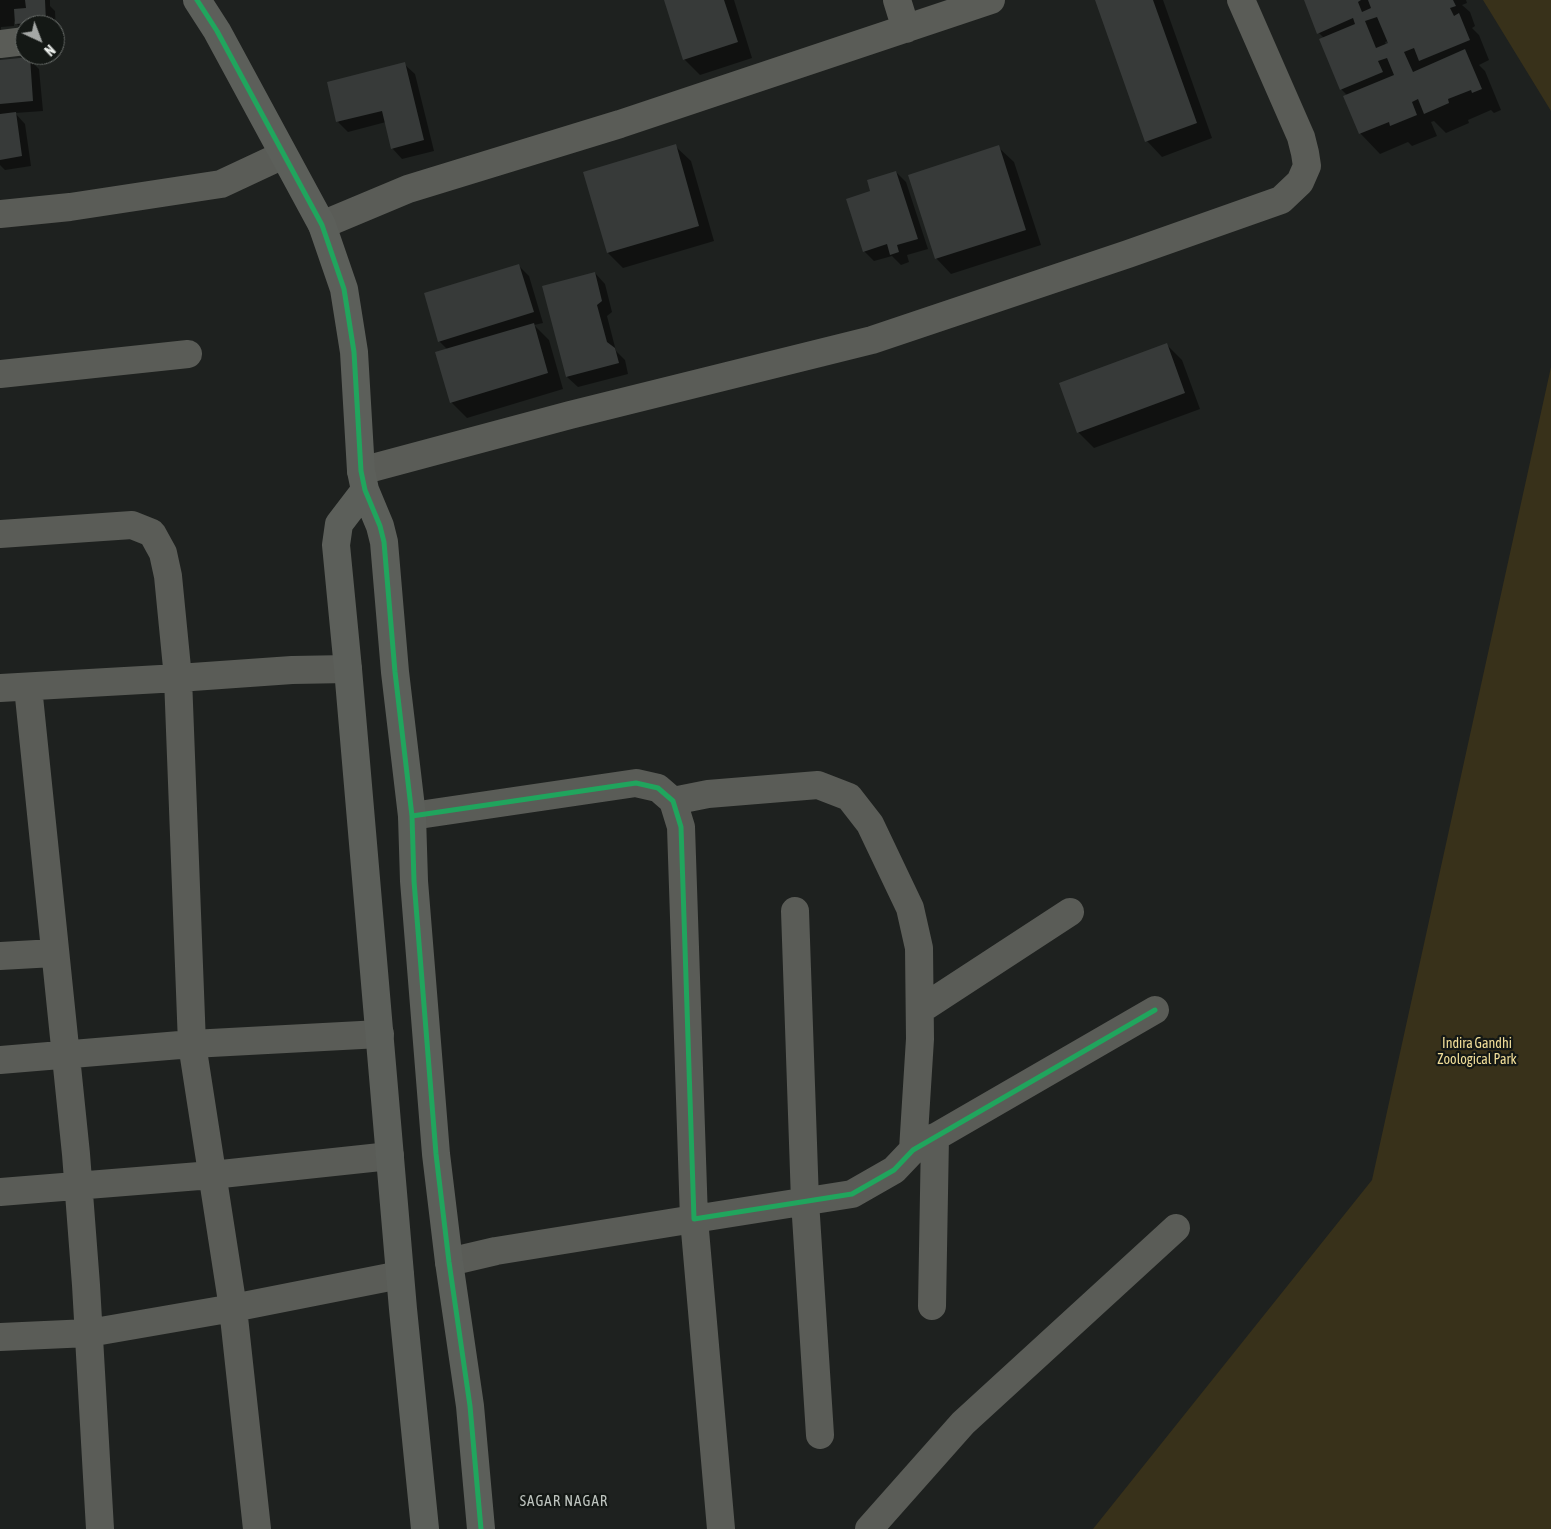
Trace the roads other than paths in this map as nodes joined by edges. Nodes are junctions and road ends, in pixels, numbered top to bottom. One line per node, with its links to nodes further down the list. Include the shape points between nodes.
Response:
1 (197, 0): 8 (street)
2 (897, 0): 5 (street)
3 (991, 0): 5 (street)
4 (1241, 0): 13 (street, via 1305,153 1307,166 1300,182 1281,200 872,340 570,415)
5 (906, 29): 10 (street, via 620,124 408,188)
6 (15, 42): 7 (street)
7 (0, 44)
8 (284, 156): 9 (street, via 220,184 70,207); 10 (street)
9 (0, 214)
10 (322, 225): 13 (street, via 344,289 354,352)
11 (188, 354): 12 (street)
12 (0, 374)
13 (363, 480): 15 (street, via 339,524 336,545); 20 (street, via 384,542)
14 (0, 534): 16 (street, via 132,525 152,533 163,553 168,576)
15 (348, 669): 16 (street); 27 (street)
16 (178, 678): 17 (street); 28 (street)
17 (28, 687): 18 (street); 23 (street)
18 (0, 688)
19 (673, 801): 20 (street, via 658,788 636,783); 25 (street, via 708,794 818,785 849,797 870,824 910,908 918,948); 37 (street, via 681,826)
20 (412, 816): 39 (street, via 414,881 436,1154)
21 (795, 911): 36 (street)
22 (1070, 912): 25 (street)
23 (54, 954): 24 (street); 29 (street)
24 (0, 956)
25 (920, 1010): 31 (street)
26 (1155, 1010): 31 (street)
27 (380, 1034): 28 (street); 32 (street)
28 (192, 1044): 29 (street); 33 (street)
29 (65, 1054): 30 (street); 34 (street)
30 (0, 1060)
31 (924, 1144): 36 (street, via 894,1170 852,1194); 41 (street)
32 (390, 1156): 33 (street); 40 (street)
33 (212, 1175): 34 (street); 42 (street)
34 (78, 1185): 35 (street); 43 (street)
35 (0, 1192)
36 (805, 1201): 37 (street); 45 (street)
37 (694, 1219): 39 (street); 50 (street)
38 (1176, 1228): 51 (street, via 963,1423)
39 (449, 1262): 49 (street, via 470,1406)
40 (400, 1274): 42 (street); 48 (street)
41 (932, 1306)
42 (233, 1308): 43 (street); 47 (street)
43 (89, 1333): 44 (street); 46 (street)
44 (0, 1337)
45 (820, 1435)
46 (100, 1529)
47 (257, 1529)
48 (425, 1529)
49 (481, 1529)
50 (721, 1529)
51 (869, 1529)

